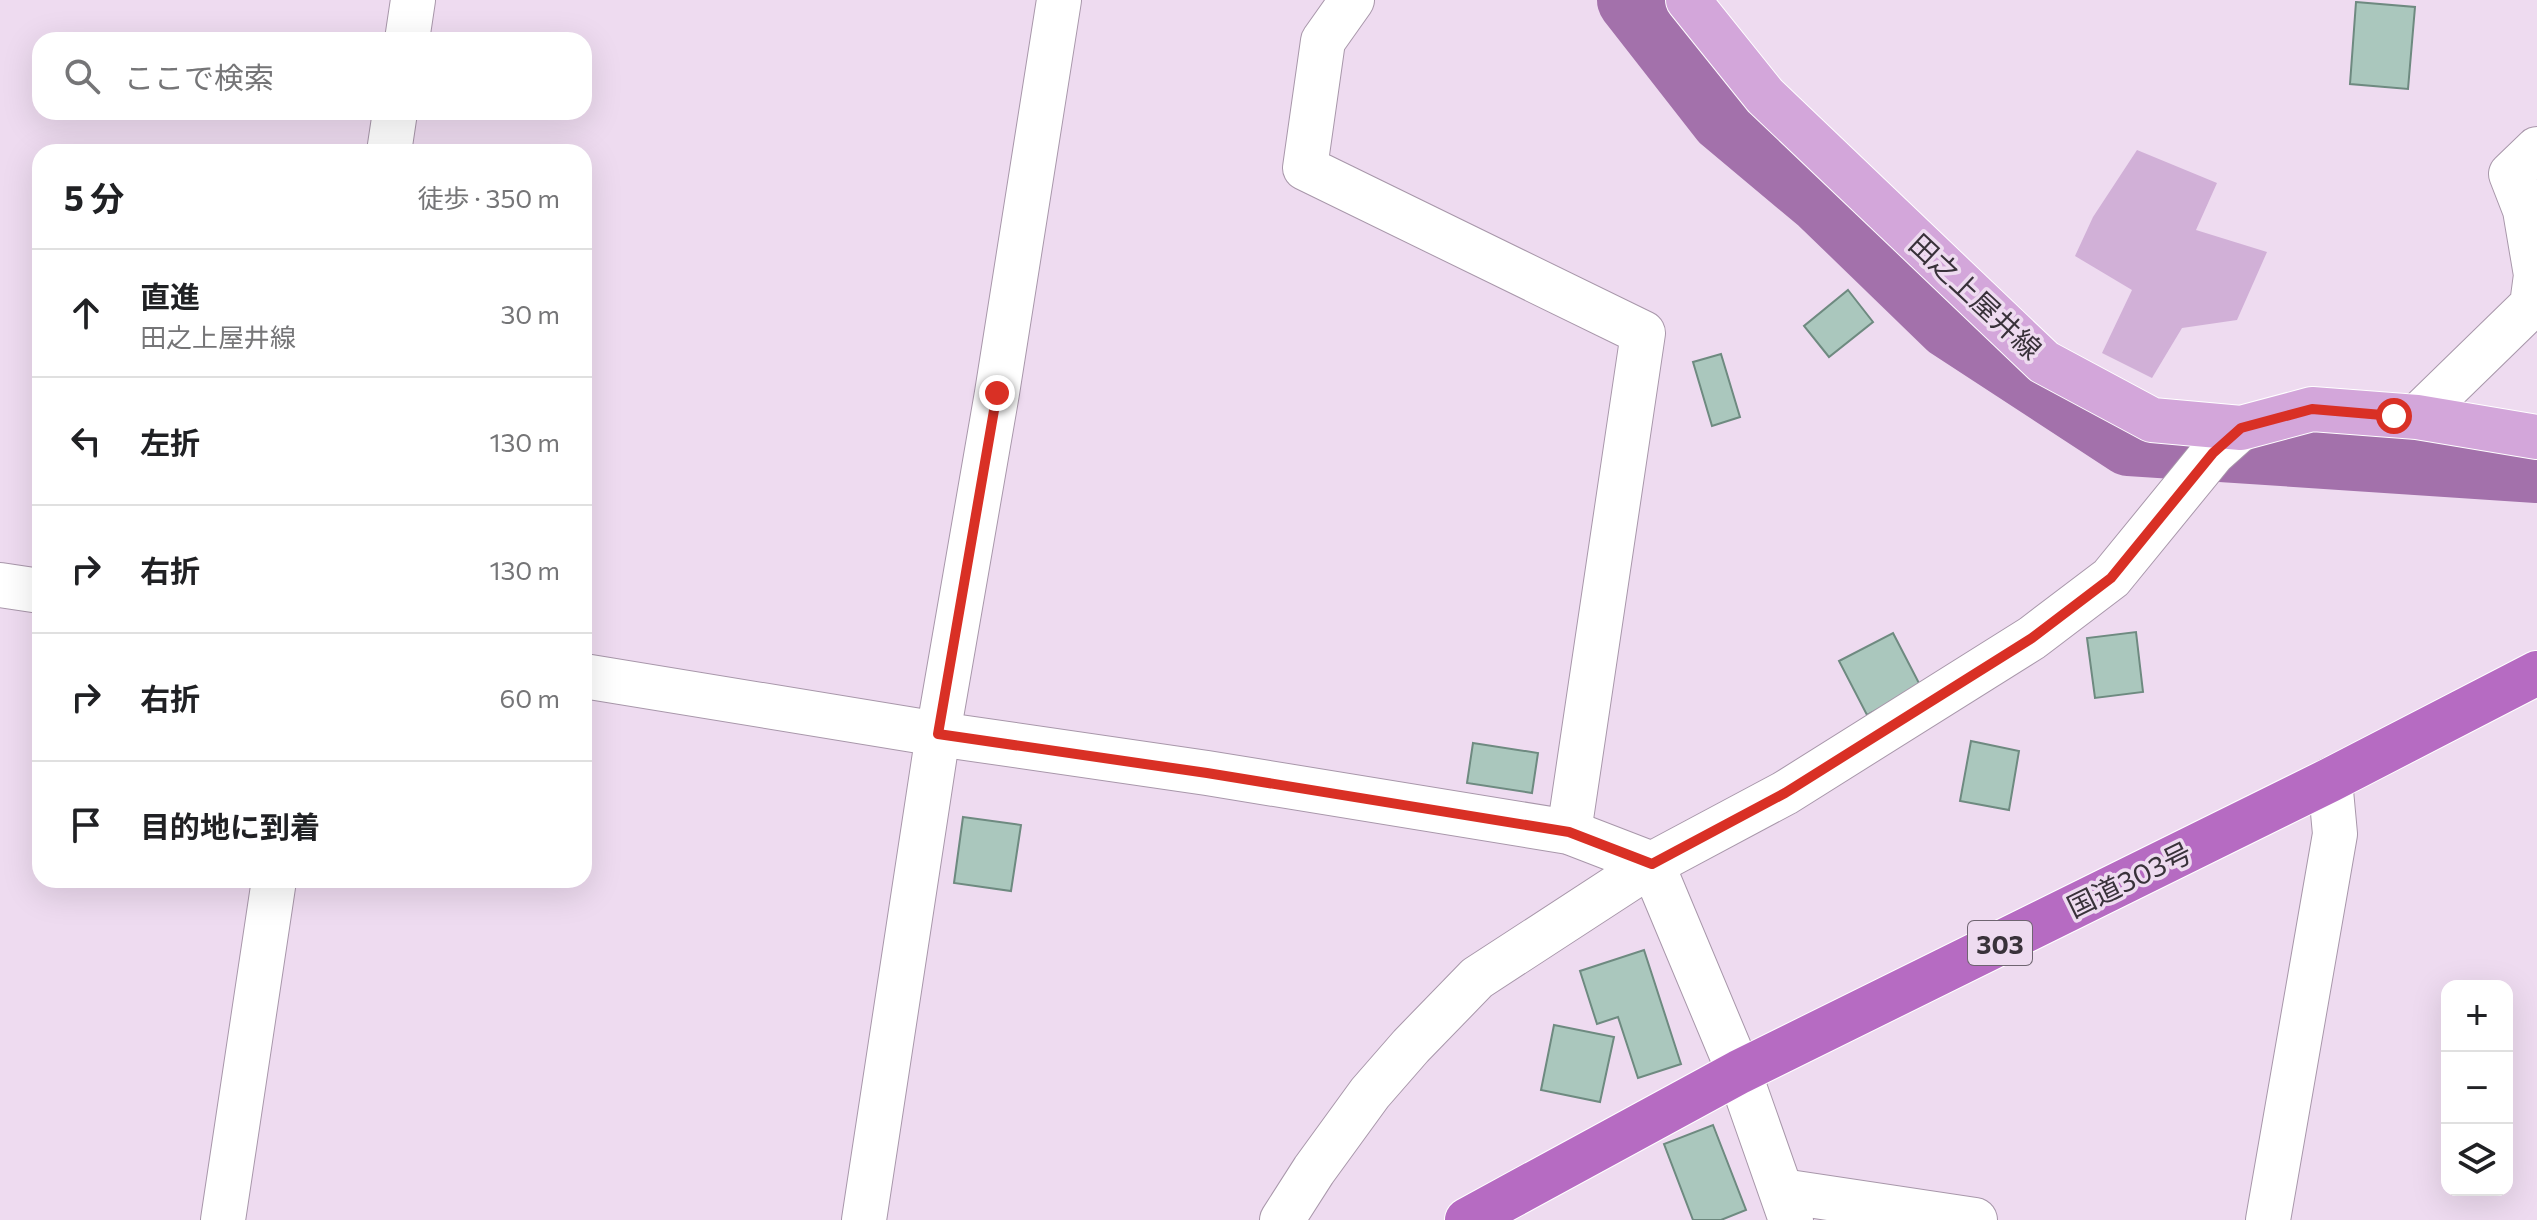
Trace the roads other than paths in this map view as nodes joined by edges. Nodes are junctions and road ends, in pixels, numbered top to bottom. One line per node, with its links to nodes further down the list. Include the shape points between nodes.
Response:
1 (413, 0): 5 (street)
2 (1059, 0): 16 (street)
3 (1352, 0): 18 (street, via 1323,41 1305,168 1643,333)
4 (1688, 0): 10 (main road, 田之上屋井線, via 1765,96 2044,362 2152,420)
5 (408, 32)
6 (394, 120): 7 (street)
7 (390, 144)
8 (2537, 149): 9 (street, via 2511,174 2525,210 2536,275 2532,305)
9 (2417, 417): 10 (main road, 田之上屋井線, via 2312,409); 11 (main road, 田之上屋井線)
10 (2241, 428): 19 (street, via 2213,453 2111,578 2032,638 1785,793)
11 (2537, 437)
12 (0, 585): 13 (street)
13 (32, 590)
14 (2537, 673): 17 (highway, 国道303号 / 303)
15 (592, 677): 16 (street)
16 (938, 734): 18 (street); 24 (street)
17 (2330, 780): 21 (highway, 国道303号 / 303); 28 (street, via 2335,834)
18 (1569, 832): 19 (street)
19 (1652, 864): 21 (street); 25 (street, via 1477,978 1370,1093)
20 (273, 888): 23 (street)
21 (1739, 1072): 22 (street); 26 (highway, 国道303号 / 303)
22 (1786, 1206): 27 (street)
23 (223, 1220)
24 (864, 1220)
25 (1282, 1220)
26 (1467, 1220)
27 (1975, 1220)
28 (2268, 1220)

